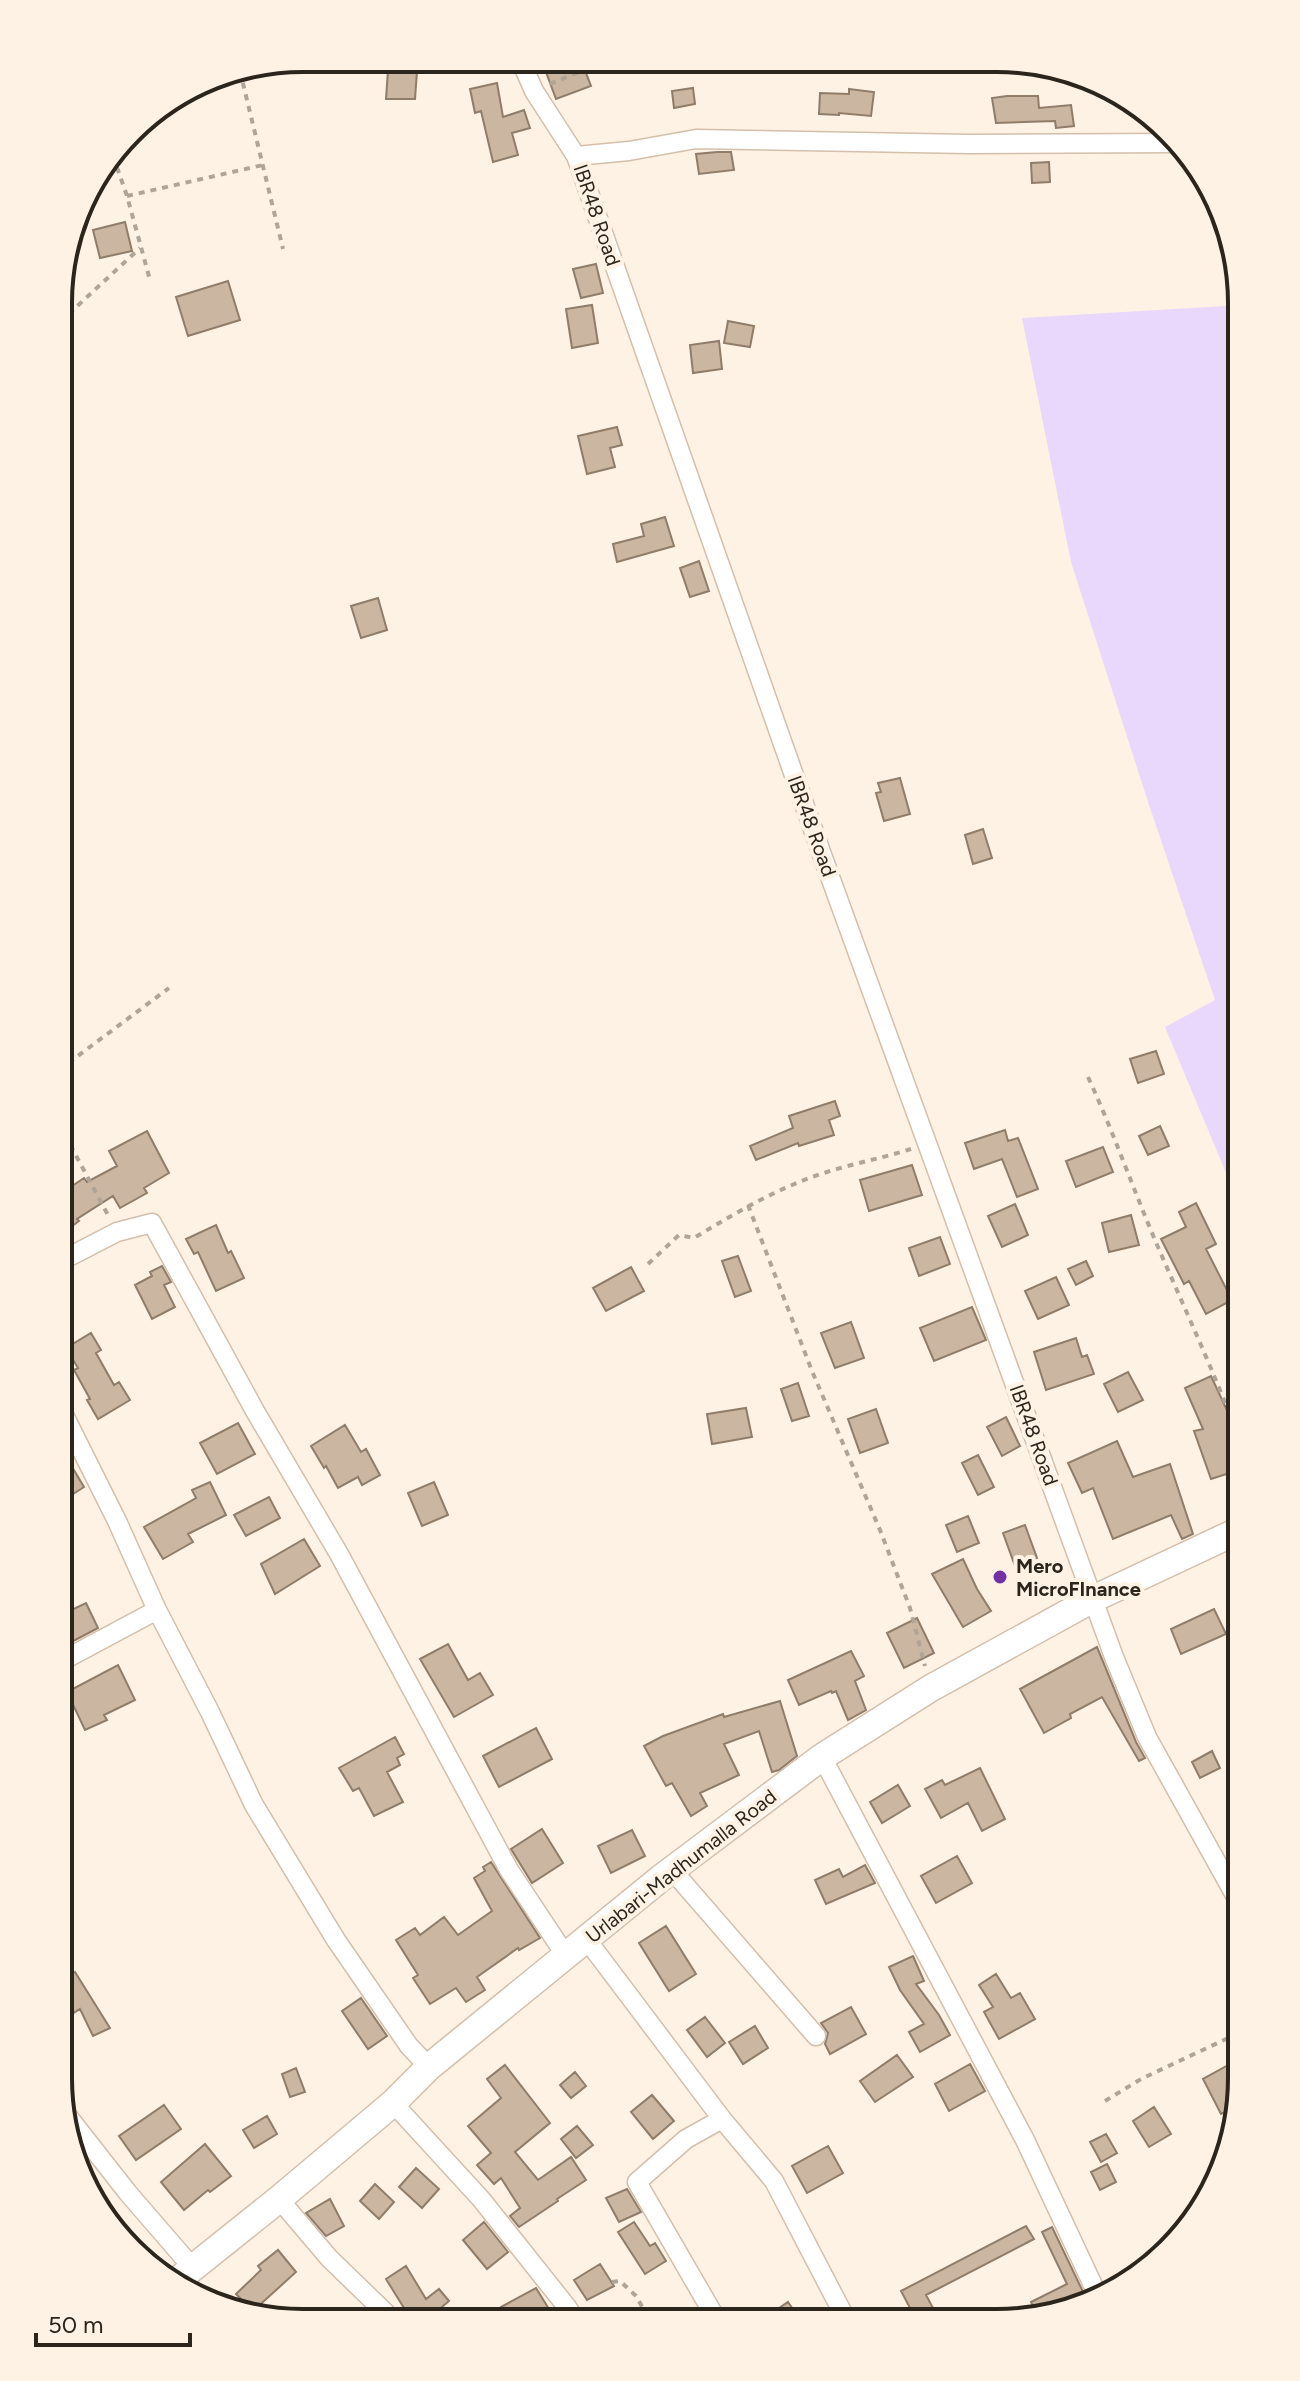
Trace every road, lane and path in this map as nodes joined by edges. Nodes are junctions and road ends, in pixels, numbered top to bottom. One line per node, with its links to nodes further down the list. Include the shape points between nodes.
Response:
1 (526, 72): 4 (street, IBR48 Road)
2 (579, 72): 4 (path)
3 (242, 80): 7 (path)
4 (534, 91): 6 (street, IBR48 Road)
5 (1163, 143): 6 (street, via 696,139)
6 (576, 156): 17 (street, IBR48 Road)
7 (263, 165): 9 (path); 11 (path)
8 (117, 167): 9 (path)
9 (127, 196): 10 (path)
10 (141, 247): 12 (path); 13 (path)
11 (283, 249)
12 (150, 280)
13 (72, 311)
14 (169, 988): 15 (path)
15 (72, 1060)
16 (1088, 1077): 23 (path)
17 (928, 1143): 19 (path, via 828,1172); 26 (street, IBR48 Road)
18 (72, 1148): 20 (path)
19 (748, 1205): 22 (path, via 694,1238 679,1235); 29 (path, via 905,1595)
20 (117, 1232): 21 (street); 33 (street, via 152,1223 509,1870)
21 (72, 1255)
22 (648, 1264)
23 (1228, 1410)
24 (72, 1431): 27 (street)
25 (1228, 1536): 26 (main road, Urlabari-Madhumalla Road)
26 (1093, 1599): 29 (main road, Urlabari-Madhumalla Road); 32 (street, IBR48 Road, via 1147,1737)
27 (157, 1610): 28 (street); 36 (street, via 254,1805 336,1940)
28 (72, 1656)
29 (931, 1688): 30 (main road, Urlabari-Madhumalla Road)
30 (822, 1757): 31 (main road, Urlabari-Madhumalla Road); 44 (street, via 1025,2140)
31 (672, 1870): 33 (main road, Urlabari-Madhumalla Road); 34 (street)
32 (1228, 1883)
33 (577, 1948): 36 (main road, Urlabari-Madhumalla Road); 39 (street)
34 (816, 2036)
35 (1228, 2038): 37 (path)
36 (429, 2067): 38 (main road, Urlabari-Madhumalla Road)
37 (1105, 2101)
38 (393, 2103): 41 (main road, Urlabari-Madhumalla Road); 46 (street, via 481,2199)
39 (722, 2119): 48 (street, via 686,2139 637,2182); 49 (street, via 774,2181)
40 (78, 2129): 42 (street)
41 (279, 2199): 42 (main road, Urlabari-Madhumalla Road); 45 (street)
42 (183, 2275)
43 (612, 2282): 47 (path, via 620,2281)
44 (1094, 2287)
45 (382, 2309)
46 (568, 2309)
47 (644, 2309)
48 (710, 2309)
49 (841, 2309)

